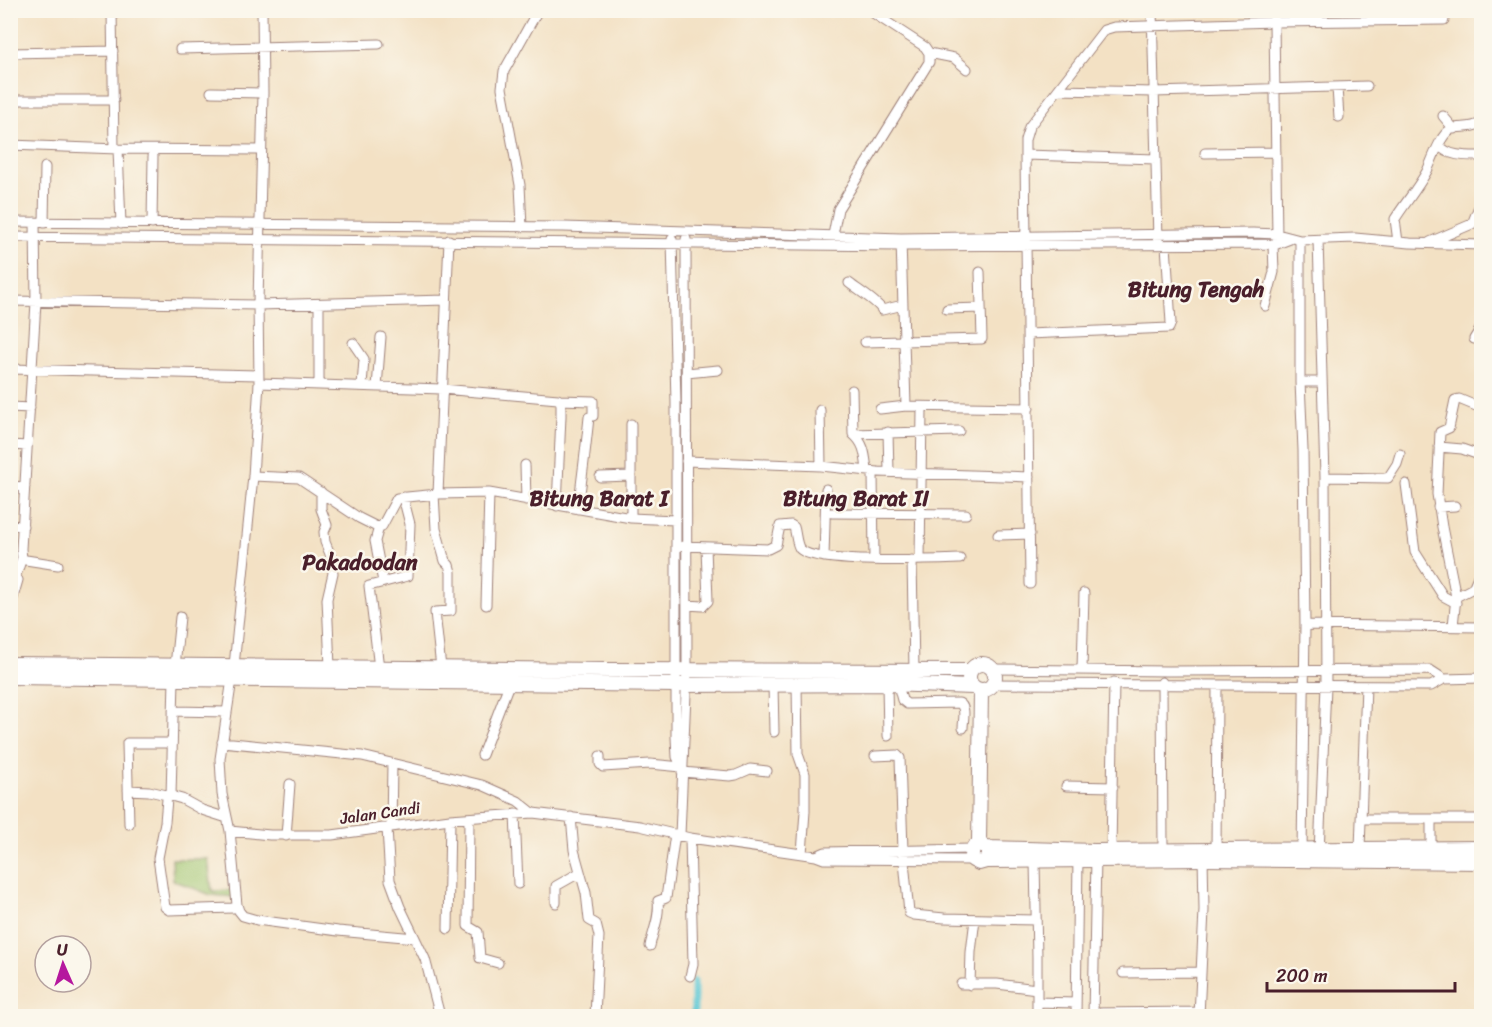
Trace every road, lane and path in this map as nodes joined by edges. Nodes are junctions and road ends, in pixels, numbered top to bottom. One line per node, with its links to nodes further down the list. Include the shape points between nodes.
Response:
1 (112, 10): 14 (street)
2 (262, 10): 12 (street)
3 (538, 10): 48 (street, via 504,71 502,88 520,186)
4 (1152, 10): 10 (street)
5 (1274, 10): 9 (street)
6 (871, 12): 16 (street, via 915,39)
7 (1398, 15): 8 (street); 9 (street)
8 (1444, 20)
9 (1274, 22): 10 (street); 21 (street)
10 (1153, 26): 20 (street, via 1104,30); 23 (street)
11 (379, 44): 12 (street)
12 (263, 48): 13 (street); 24 (street)
13 (180, 49)
14 (113, 51): 15 (street); 26 (street)
15 (10, 53)
16 (929, 53): 17 (street, via 954,58); 51 (street, via 925,70 838,209)
17 (968, 69)
18 (1367, 86): 19 (street)
19 (1337, 88): 21 (street); 28 (street)
20 (1058, 90): 23 (street); 37 (street, via 1029,127)
21 (1275, 90): 23 (street); 35 (street)
22 (211, 92): 24 (street)
23 (1154, 92): 40 (street)
24 (263, 93): 34 (street)
25 (10, 100): 26 (street)
26 (114, 100): 33 (street)
27 (1443, 116): 30 (street)
28 (1339, 117)
29 (1482, 122): 30 (street, via 1473,128)
30 (1454, 129): 32 (street)
31 (10, 145): 33 (street)
32 (1439, 145): 39 (street, via 1453,154); 63 (street, via 1422,181 1395,219)
33 (116, 149): 34 (street); 45 (street)
34 (261, 150): 47 (street)
35 (1276, 152): 36 (street); 57 (street)
36 (1205, 153)
37 (1025, 155): 40 (street); 61 (street)
38 (153, 156): 46 (street)
39 (1482, 156)
40 (1156, 159): 62 (street)
41 (45, 167): 44 (street)
42 (1478, 209): 66 (street, via 1472,224)
43 (10, 222): 44 (street)
44 (39, 222): 45 (street); 53 (street)
45 (121, 224): 46 (street)
46 (155, 224): 47 (street); 54 (street)
47 (260, 225): 48 (street); 55 (street)
48 (522, 227): 49 (street)
49 (672, 230): 50 (street); 64 (street)
50 (685, 231): 51 (street); 65 (street)
51 (833, 235): 60 (street)
52 (10, 237): 53 (street)
53 (35, 237): 54 (street); 72 (street)
54 (156, 238): 55 (street)
55 (260, 239): 56 (street); 74 (street)
56 (449, 240): 64 (street); 70 (street)
57 (1276, 240): 58 (street); 62 (street); 76 (street, via 1275,272)
58 (1295, 240): 59 (street); 93 (street)
59 (1318, 240): 63 (street); 94 (street)
60 (901, 242): 61 (street); 65 (street); 75 (street)
61 (1027, 242): 62 (street); 82 (street)
62 (1160, 242): 82 (street, via 1169,328)
63 (1398, 242): 66 (street)
64 (672, 243): 65 (street); 79 (street)
65 (686, 243): 80 (street)
66 (1425, 244): 67 (street)
67 (1482, 245)
68 (980, 272): 77 (street)
69 (849, 283): 75 (street, via 882,310)
70 (446, 300): 73 (street); 98 (street)
71 (10, 301): 72 (street)
72 (36, 302): 74 (street); 90 (street)
73 (319, 304): 74 (street); 95 (street)
74 (258, 305): 92 (street)
75 (903, 305): 85 (street)
76 (1265, 306)
77 (981, 308): 78 (street); 85 (street, via 982,339)
78 (947, 309)
79 (675, 326): 80 (street); 101 (street)
80 (686, 326): 91 (street)
81 (1482, 326): 84 (street)
82 (1028, 334): 107 (street)
83 (381, 337): 97 (street)
84 (1474, 339)
85 (904, 341): 86 (street); 103 (street)
86 (865, 342)
87 (353, 343): 96 (street, via 364,359)
88 (10, 369): 90 (street)
89 (718, 370): 91 (street)
90 (32, 371): 92 (street); 106 (street)
91 (686, 373): 102 (street)
92 (258, 379): 95 (street); 129 (street)
93 (1300, 382): 94 (street); 120 (street)
94 (1322, 382): 119 (street)
95 (319, 385): 96 (street)
96 (362, 386): 97 (street)
97 (377, 387): 98 (street)
98 (442, 389): 100 (street); 140 (street)
99 (852, 390): 115 (street)
100 (559, 400): 143 (street); 146 (street, via 593,401)
101 (676, 402): 102 (street); 152 (street)
102 (687, 402): 123 (street)
103 (906, 406): 107 (street); 108 (street)
104 (1476, 406): 118 (street, via 1455,400 1449,428 1440,431)
105 (10, 407): 106 (street)
106 (30, 408): 117 (street)
107 (1029, 408): 132 (street)
108 (880, 409)
109 (820, 410): 125 (street)
110 (922, 410): 114 (street)
111 (631, 424): 130 (street)
112 (959, 431): 114 (street)
113 (888, 432): 114 (street); 115 (street); 127 (street)
114 (922, 432): 128 (street)
115 (853, 434): 126 (street, via 860,439)
116 (10, 445): 117 (street)
117 (27, 446): 136 (street)
118 (1439, 447): 122 (street); 145 (street)
119 (1324, 449): 120 (street); 133 (street)
120 (1303, 450): 176 (street)
121 (1400, 454): 133 (street, via 1388,478)
122 (1482, 456)
123 (686, 461): 125 (street); 159 (street)
124 (525, 465): 142 (street)
125 (821, 466): 126 (street)
126 (870, 471): 127 (street); 148 (street)
127 (889, 472): 128 (street)
128 (920, 473): 132 (street); 149 (street)
129 (253, 476): 138 (street, via 303,479); 195 (street)
130 (631, 476): 131 (street); 151 (street)
131 (600, 477)
132 (1029, 477): 156 (street)
133 (1325, 477): 177 (street)
134 (1406, 484): 171 (street, via 1415,552 1445,598)
135 (10, 486): 136 (street)
136 (25, 487): 154 (street)
137 (826, 489): 161 (street)
138 (321, 492): 155 (street); 181 (street, via 321,509 327,525 325,542 333,573 327,599)
139 (489, 493): 140 (street); 142 (street); 172 (street)
140 (436, 494): 141 (street); 183 (street, via 436,529 451,572 451,611 435,612)
141 (403, 497): 155 (street, via 397,498); 168 (street, via 410,524 408,576)
142 (526, 500): 143 (street)
143 (557, 506): 146 (street)
144 (1455, 506): 145 (street)
145 (1438, 507): 171 (street)
146 (578, 509): 151 (street)
147 (832, 513): 148 (street)
148 (873, 513): 149 (street); 164 (street)
149 (920, 514): 150 (street); 165 (street)
150 (966, 514)
151 (631, 518): 152 (street)
152 (675, 520): 158 (street)
153 (10, 525): 154 (street)
154 (24, 526): 162 (street)
155 (379, 527): 168 (street, via 375,541)
156 (1030, 534): 157 (street); 169 (street)
157 (998, 535)
158 (675, 545): 159 (street); 185 (street)
159 (686, 546): 160 (street); 173 (street)
160 (706, 547): 161 (street, via 768,549 776,545 780,526 791,525 800,549); 173 (street, via 708,600 703,606)
161 (824, 557): 164 (street)
162 (22, 558): 166 (street); 174 (street)
163 (960, 559): 165 (street)
164 (874, 560): 165 (street)
165 (916, 560): 191 (street)
166 (58, 565)
167 (1482, 567): 171 (street, via 1473,588)
168 (383, 582): 182 (street, via 369,586)
169 (1030, 584)
170 (1083, 593): 186 (street)
171 (1456, 600): 178 (street)
172 (486, 605)
173 (687, 605): 185 (street)
174 (10, 608)
175 (180, 617): 194 (street)
176 (1305, 625): 177 (street); 188 (street)
177 (1325, 626): 178 (street); 189 (street)
178 (1454, 626): 179 (street)
179 (1482, 627)
180 (10, 664): 190 (highway)
181 (330, 667): 182 (highway); 195 (highway)
182 (379, 668): 183 (highway)
183 (441, 668): 185 (highway)
184 (993, 669): 186 (street); 192 (highway, via 981,664); 210 (highway, via 995,678)
185 (681, 670): 197 (highway); 204 (street)
186 (1082, 670): 187 (street)
187 (1114, 670): 193 (street); 205 (street)
188 (1304, 670): 189 (street); 193 (street); 211 (street)
189 (1326, 670): 198 (street, via 1430,670); 208 (street)
190 (57, 671): 194 (highway); 196 (highway)
191 (914, 671): 192 (highway); 197 (highway)
192 (970, 671): 210 (highway, via 969,680)
193 (1161, 671): 206 (street)
194 (175, 672): 195 (highway); 212 (street)
195 (234, 673): 200 (highway); 213 (street)
196 (10, 677)
197 (812, 677): 202 (highway); 203 (highway)
198 (1444, 678): 199 (street); 209 (street, via 1431,686)
199 (1482, 678)
200 (509, 684): 204 (highway); 219 (street)
201 (773, 684): 202 (highway); 204 (highway); 215 (street)
202 (797, 684): 251 (street, via 798,754 805,774)
203 (893, 684): 210 (highway); 214 (street, via 907,704 962,704); 216 (street)
204 (681, 685): 223 (street, via 677,757)
205 (1114, 686): 206 (street); 210 (street); 227 (street)
206 (1162, 686): 207 (street); 249 (street)
207 (1216, 686): 211 (street); 254 (street)
208 (1326, 686): 209 (street); 211 (street); 253 (street)
209 (1366, 686): 236 (street)
210 (982, 687): 250 (highway)
211 (1304, 687): 252 (street)
212 (173, 711): 213 (street); 218 (street)
213 (227, 712): 217 (street)
214 (963, 728)
215 (774, 732)
216 (888, 736)
217 (222, 742): 222 (street, via 351,755); 233 (street, via 220,769)
218 (172, 743): 228 (street, via 128,742); 229 (street)
219 (482, 755)
220 (600, 756): 223 (street, via 603,767 650,764)
221 (875, 756): 255 (street, via 900,758)
222 (392, 764): 230 (street, via 483,785 518,801); 240 (street)
223 (682, 768): 224 (street, via 730,776 746,770); 242 (street)
224 (767, 771)
225 (290, 784): 243 (street)
226 (1066, 786): 227 (street)
227 (1113, 787): 248 (street)
228 (128, 790): 229 (street); 239 (street)
229 (171, 796): 233 (street); 263 (street, via 167,799 158,858 166,909)
230 (533, 813): 231 (street, Jalan Candi); 232 (street, Jalan Candi)
231 (515, 814): 234 (street, Jalan Candi); 261 (street)
232 (571, 817): 242 (street, Jalan Candi); 260 (street)
233 (227, 818): 241 (street)
234 (469, 818): 235 (street, Jalan Candi); 269 (street, via 468,926 478,932 480,958)
235 (450, 819): 240 (street, Jalan Candi); 266 (street)
236 (1361, 819): 237 (street); 246 (street)
237 (1431, 819): 238 (street); 245 (street)
238 (1482, 819)
239 (129, 824)
240 (389, 827): 243 (street, Jalan Candi, via 333,835); 267 (street, via 390,880)
241 (230, 831): 243 (street, Jalan Candi); 263 (street)
242 (677, 835): 244 (street, Jalan Candi); 268 (street, via 666,898 658,901 659,915)
243 (286, 836)
244 (690, 838): 251 (street, Jalan Candi); 272 (street)
245 (1431, 847): 246 (highway); 247 (highway)
246 (1360, 848): 253 (highway)
247 (1482, 848)
248 (1111, 850): 249 (highway); 257 (highway)
249 (1163, 850): 254 (highway)
250 (979, 853): 255 (street, Jalan Candi); 256 (highway); 258 (highway)
251 (802, 854): 255 (street, Jalan Candi)
252 (1302, 854): 253 (highway); 254 (highway)
253 (1319, 854): 259 (highway)
254 (1209, 855): 257 (highway); 270 (street)
255 (904, 856): 264 (street, via 909,913)
256 (1077, 856): 257 (highway); 258 (highway); 275 (street)
257 (1096, 856): 274 (street)
258 (1035, 861): 265 (street)
259 (1482, 862)
260 (579, 873): 262 (street, via 556,886); 280 (street, via 589,920 596,924 599,936)
261 (518, 884)
262 (556, 903)
263 (237, 905): 267 (street, via 243,916 256,920)
264 (975, 919): 265 (street); 273 (street, via 965,984)
265 (1036, 920): 273 (street)
266 (448, 929)
267 (415, 938): 279 (street, via 425,959)
268 (650, 946)
269 (498, 963)
270 (1201, 972): 271 (street); 278 (street)
271 (1123, 973)
272 (690, 976)
273 (1037, 989): 276 (street)
274 (1093, 997): 275 (street); 277 (street)
275 (1076, 1000): 276 (street); 282 (street)
276 (1037, 1002): 281 (street)
277 (1093, 1015): 278 (street)
278 (1199, 1015)
279 (440, 1017)
280 (595, 1017)
281 (1037, 1017)
282 (1076, 1017)

